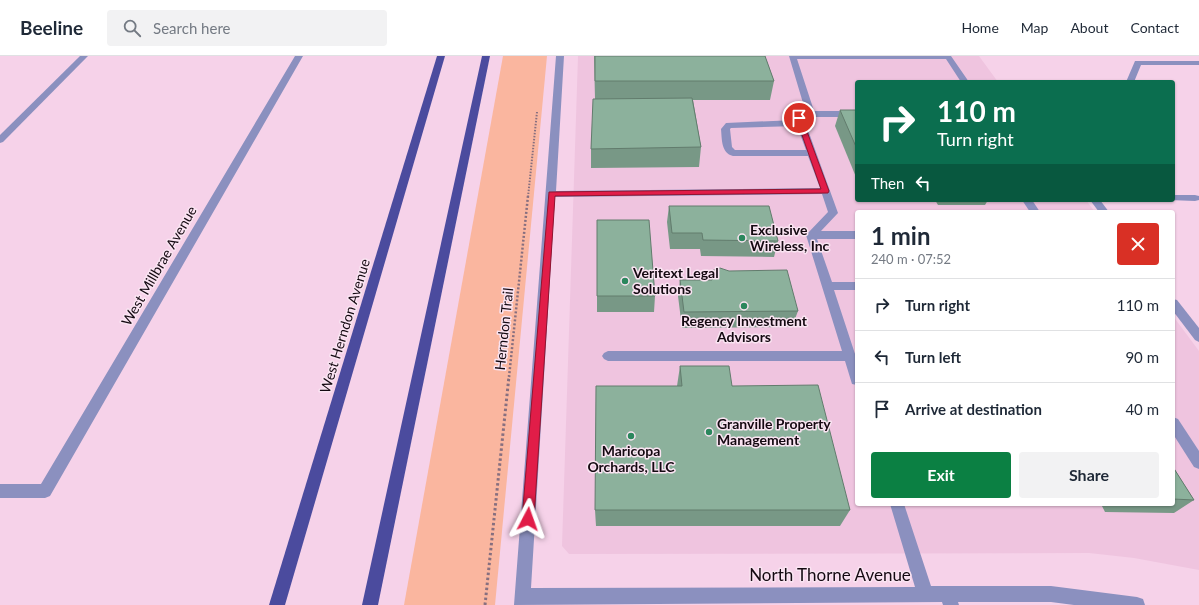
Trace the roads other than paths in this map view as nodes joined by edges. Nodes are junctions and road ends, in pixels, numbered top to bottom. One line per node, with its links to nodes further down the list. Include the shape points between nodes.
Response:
1 (84, 56): 12 (street)
2 (299, 56): 29 (street, West Millbrae Avenue, via 45,491)
3 (441, 56): 34 (main road, West Herndon Avenue)
4 (486, 56): 35 (main road)
5 (560, 56): 15 (street)
6 (1199, 63): 8 (street, via 1138,63)
7 (964, 80): 9 (street, via 948,57 792,57)
8 (1131, 80)
9 (811, 114): 10 (street); 11 (street, via 799,118)
10 (855, 114)
11 (801, 124): 13 (street); 13 (street, via 729,125 725,129 728,148 733,153)
12 (0, 140)
13 (812, 153): 14 (street)
14 (826, 191): 15 (street); 19 (street, via 833,213)
15 (552, 194): 33 (street)
16 (1175, 198): 17 (street)
17 (1195, 198)
18 (855, 234): 19 (street)
19 (811, 235): 20 (street)
20 (827, 286): 21 (street); 25 (street)
21 (855, 286)
22 (1175, 306): 23 (street)
23 (1199, 337)
24 (608, 356): 25 (street)
25 (849, 356): 26 (street)
26 (855, 374)
27 (1175, 426): 28 (street)
28 (1199, 463)
29 (0, 491)
30 (898, 506): 31 (street)
31 (925, 594): 32 (street, North Thorne Avenue); 33 (street, North Thorne Avenue)
32 (949, 599): 36 (street, North Thorne Avenue, via 1051,594)
33 (522, 601)
34 (277, 605)
35 (370, 605)
36 (1137, 605)

